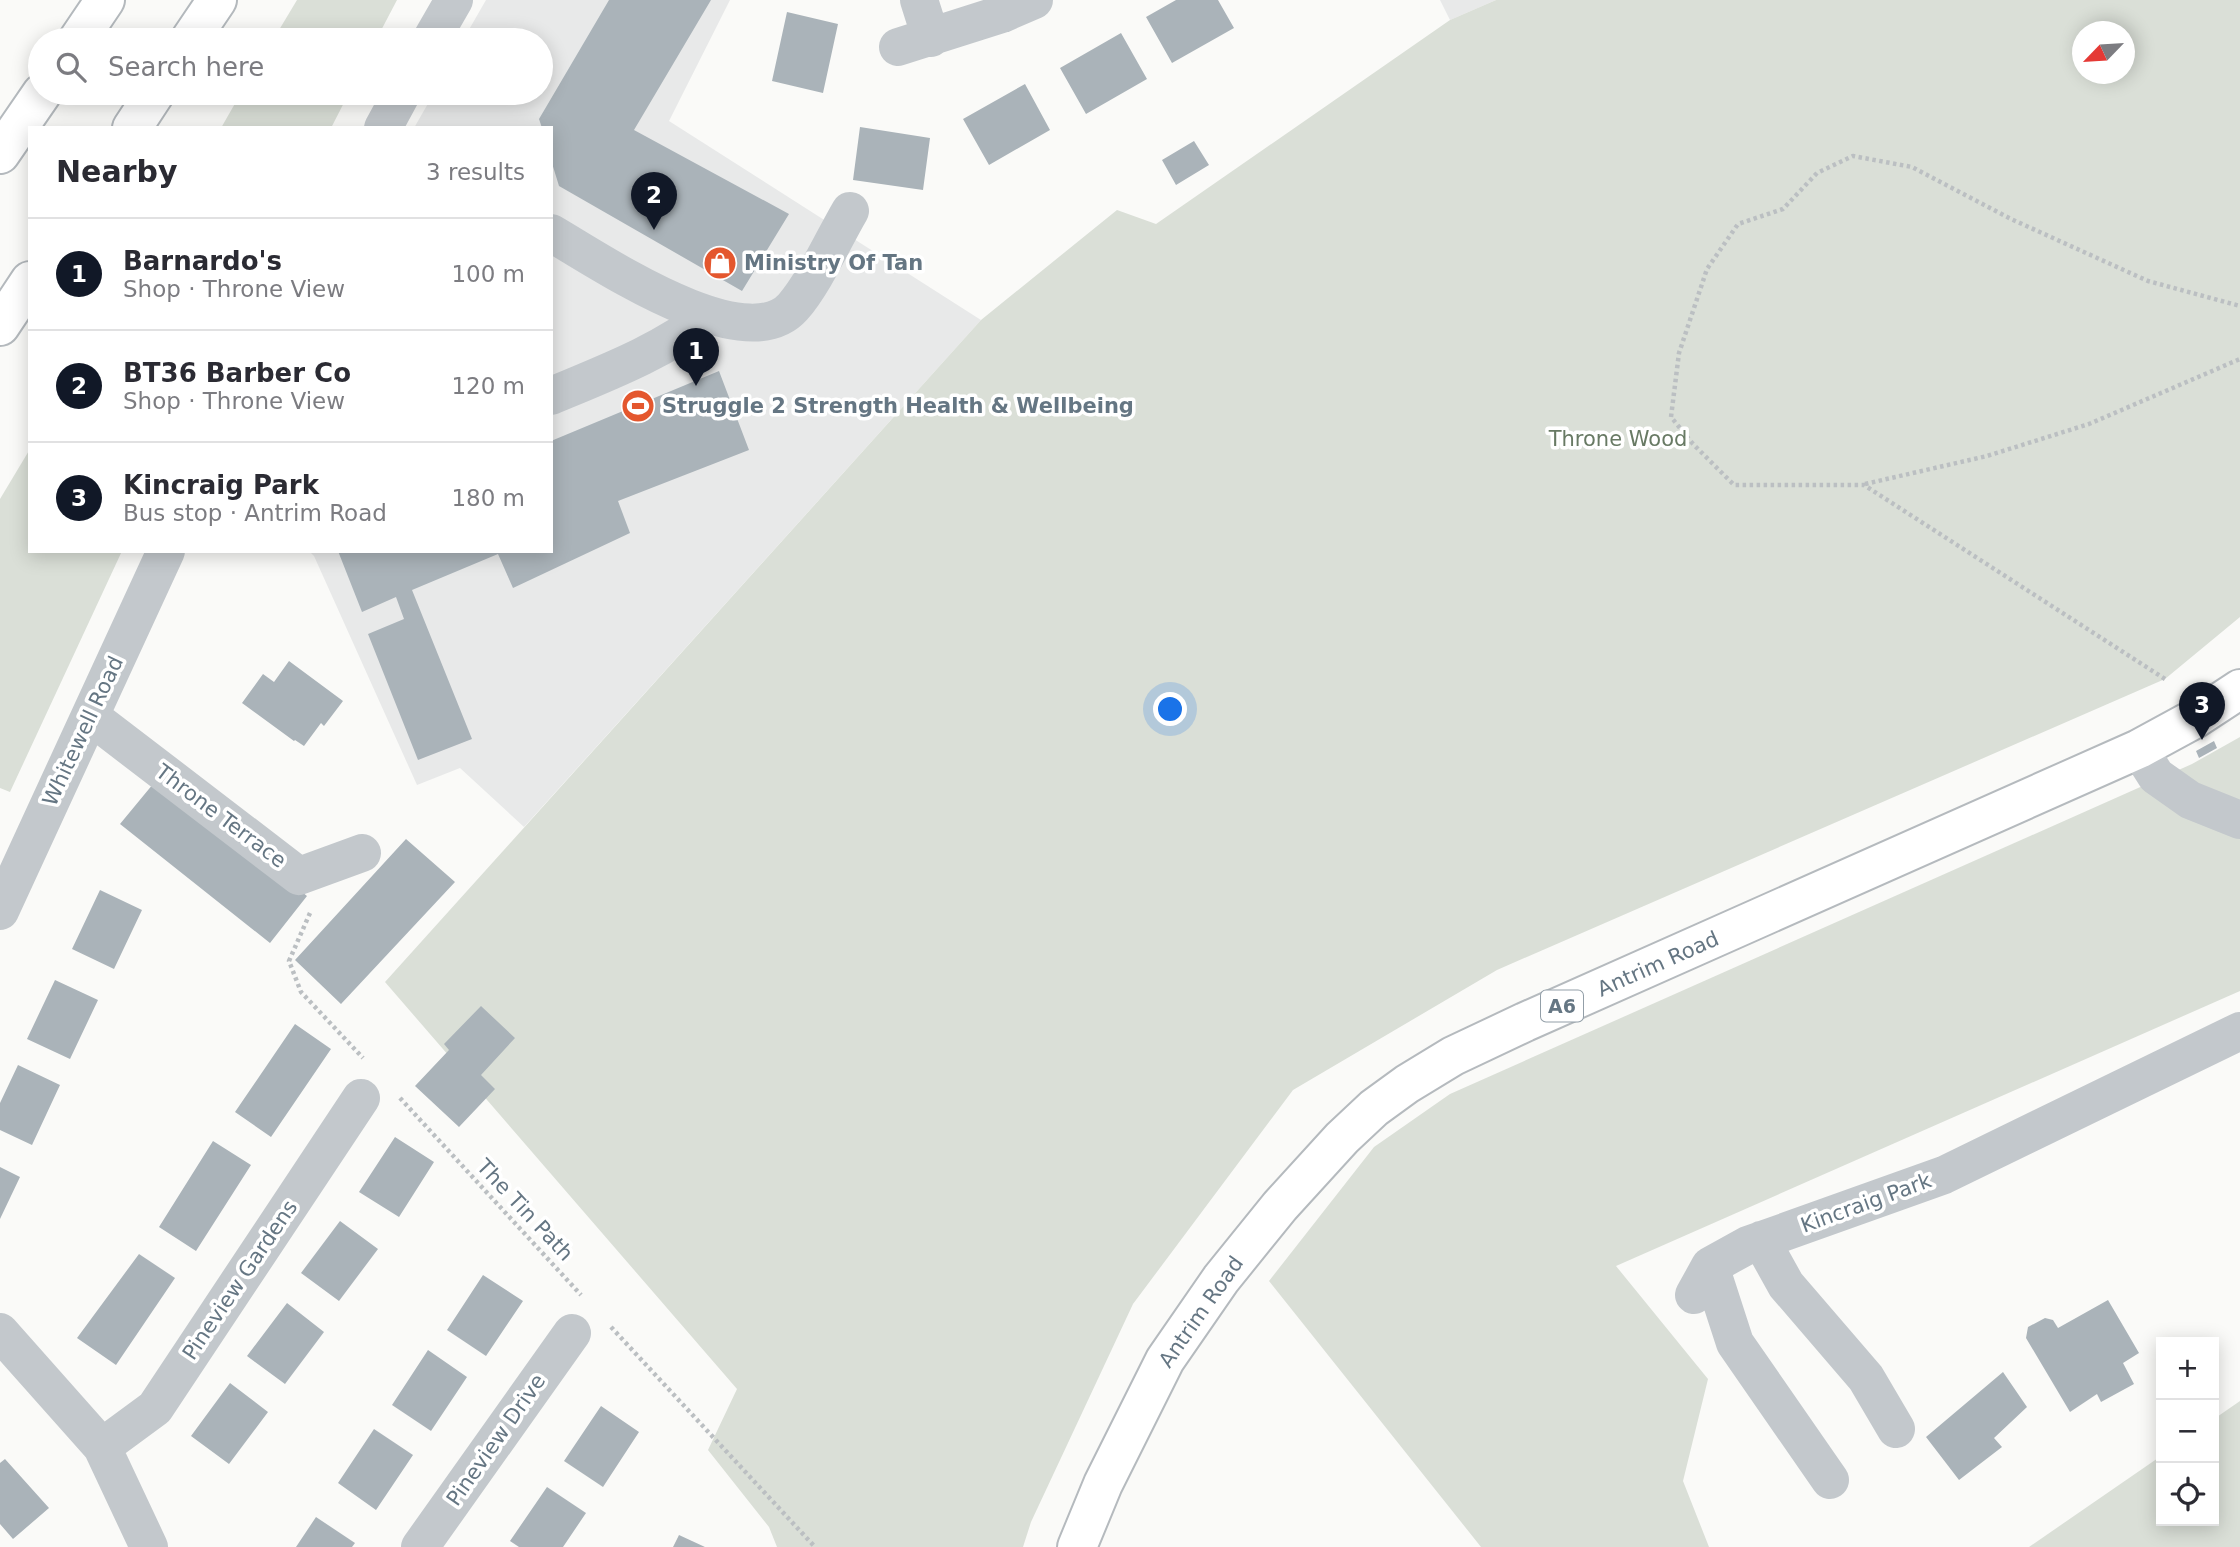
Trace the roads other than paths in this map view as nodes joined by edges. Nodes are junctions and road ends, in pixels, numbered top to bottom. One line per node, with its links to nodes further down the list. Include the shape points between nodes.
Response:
1 (105, 0): 6 (main road)
2 (217, 0): 7 (main road)
3 (454, 0): 8 (street)
4 (919, 0): 5 (street, via 915,43)
5 (1034, 0)
6 (86, 28)
7 (198, 28)
8 (439, 28)
9 (34, 105): 14 (main road)
10 (147, 105): 12 (main road)
11 (395, 105): 13 (street)
12 (133, 126)
13 (384, 126)
14 (0, 154)
15 (850, 211): 18 (street, via 792,308 774,320 743,322)
16 (553, 234): 18 (street, via 655,294)
17 (28, 285): 19 (main road)
18 (709, 315): 20 (street, via 640,359)
19 (0, 326)
20 (553, 395)
21 (165, 553): 23 (street, Whitewell Road)
22 (2240, 689): 24 (main road, Antrim Road / A6)
23 (90, 716): 26 (street, Throne Terrace, via 299,876); 27 (street, Whitewell Road)
24 (2139, 749): 25 (street, via 2156,776 2190,800); 38 (main road, Antrim Road / A6, via 1525,1022 1453,1056 1374,1108 1280,1206 1220,1279 1165,1360 1102,1484)
25 (2240, 820)
26 (362, 853)
27 (0, 911)
28 (2240, 1031): 30 (street, Kincraig Park, via 1944,1175)
29 (374, 1084): 34 (street, Pineview Gardens, via 155,1408)
30 (1761, 1240): 33 (street, via 1786,1285 1866,1378); 35 (street, Kincraig Park, via 1702,1280 1735,1343)
31 (0, 1332): 34 (street)
32 (572, 1334): 37 (street, Pineview Drive)
33 (1896, 1429)
34 (102, 1447): 36 (street)
35 (1830, 1480)
36 (149, 1547)
37 (420, 1547)
38 (1077, 1547)

